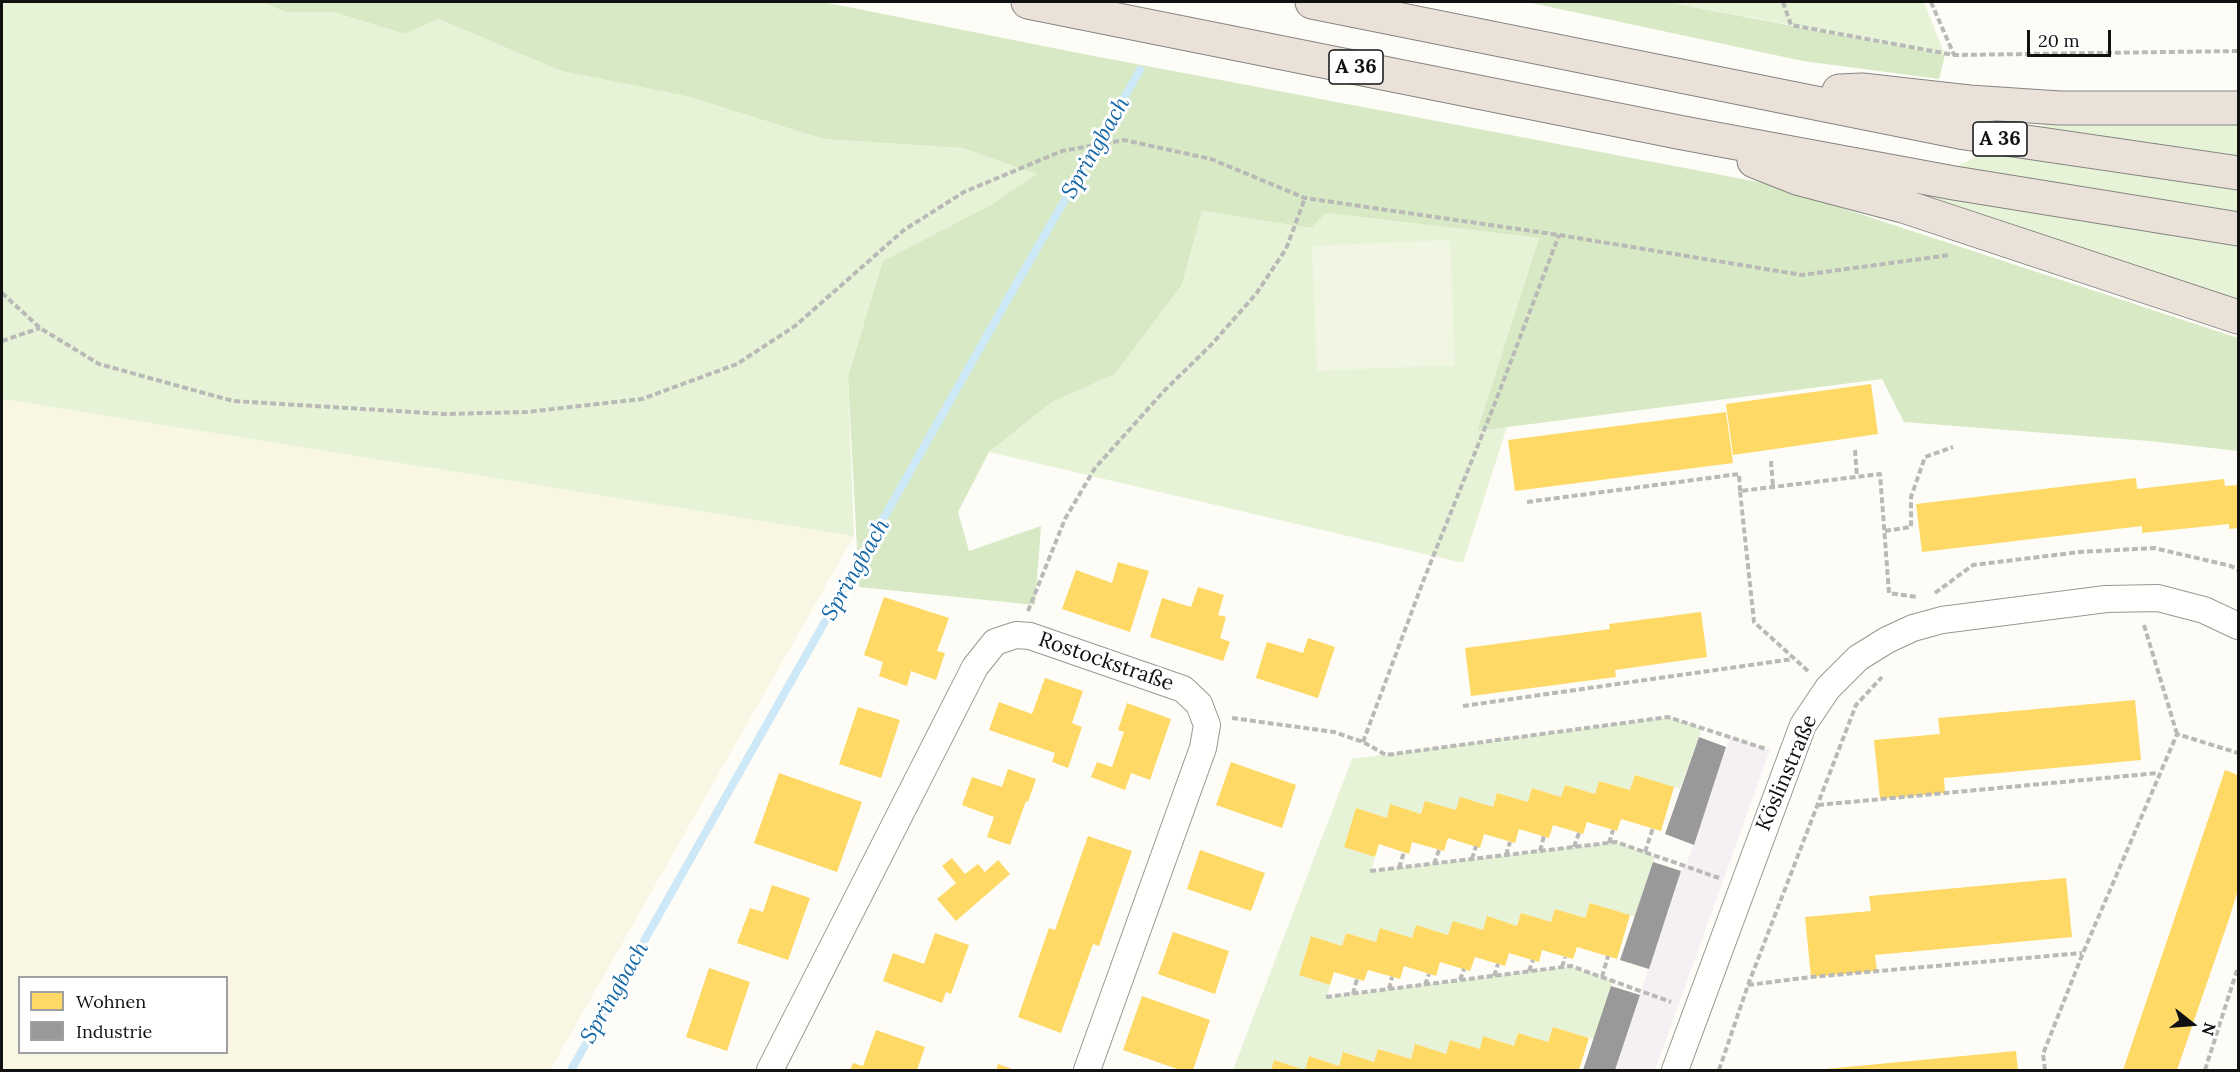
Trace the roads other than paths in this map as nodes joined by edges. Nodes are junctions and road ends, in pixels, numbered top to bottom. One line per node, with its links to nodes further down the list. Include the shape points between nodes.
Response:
1 (1028, 2): 5 (highway, A 36)
2 (1312, 2): 3 (highway, A 36)
3 (1763, 91): 4 (highway, via 1862,90 2060,108); 6 (highway, A 36, via 1965,133)
4 (2238, 108)
5 (1683, 133): 7 (highway, A 36, via 1954,183); 8 (highway, via 1797,178 1902,206)
6 (2238, 173)
7 (2238, 229)
8 (2238, 317)
9 (2238, 626): 12 (street, Köslinstraße, via 2204,610 2158,598 2106,599 1942,620 1904,632 1858,658 1828,687 1803,725)
10 (770, 1071): 11 (street, Rostockstraße, via 975,667 995,642 1016,635 1030,636 1183,689 1199,704 1207,725 1203,748)
11 (1087, 1071)
12 (1675, 1071)

